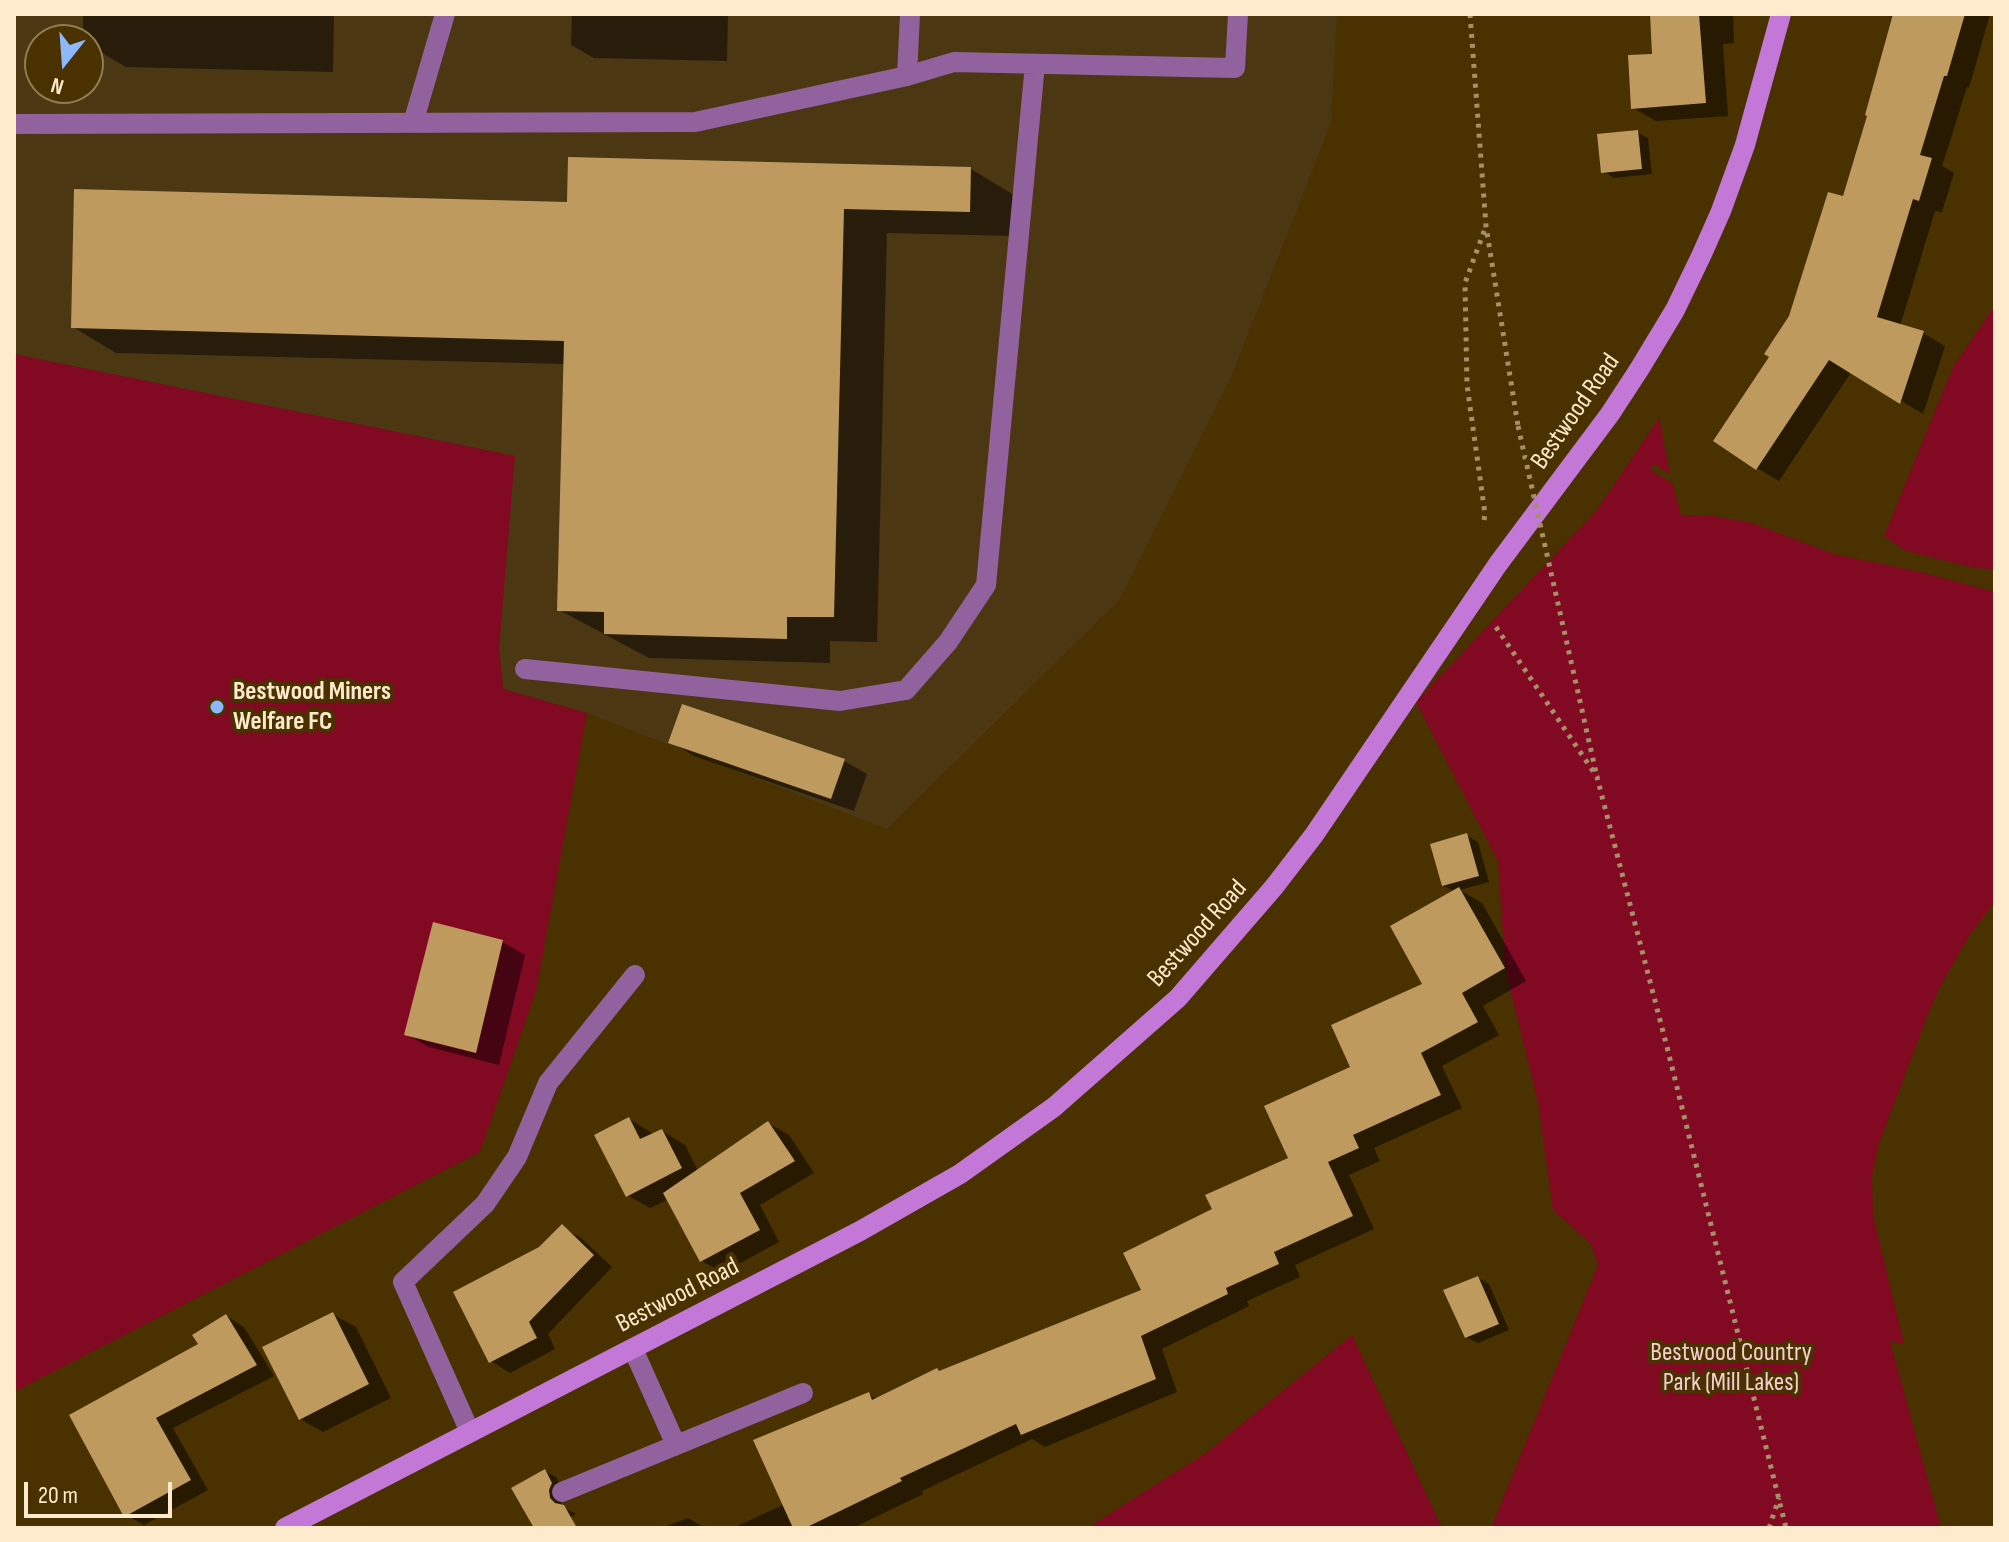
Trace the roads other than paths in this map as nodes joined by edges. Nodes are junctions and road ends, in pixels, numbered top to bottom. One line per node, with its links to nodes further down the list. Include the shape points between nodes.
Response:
1 (445, 14): 7 (lane)
2 (910, 14): 6 (lane)
3 (1238, 14): 5 (lane, via 1235,68)
4 (1781, 14): 11 (main road, Bestwood Road, via 1745,145 1675,310 1610,414 1507,551 1274,887 1178,998 1054,1107 960,1174)
5 (1035, 64): 6 (lane, via 954,62); 9 (lane, via 986,585 948,642 906,690 840,701)
6 (907, 76): 7 (lane, via 695,122)
7 (413, 123): 8 (lane)
8 (14, 124)
9 (525, 669)
10 (635, 975): 13 (lane, via 548,1083 517,1157 485,1204 403,1282)
11 (633, 1349): 13 (main road, Bestwood Road); 14 (lane)
12 (803, 1393): 14 (lane)
13 (470, 1432): 16 (main road, Bestwood Road)
14 (676, 1445): 15 (lane)
15 (562, 1492)
16 (285, 1528)

